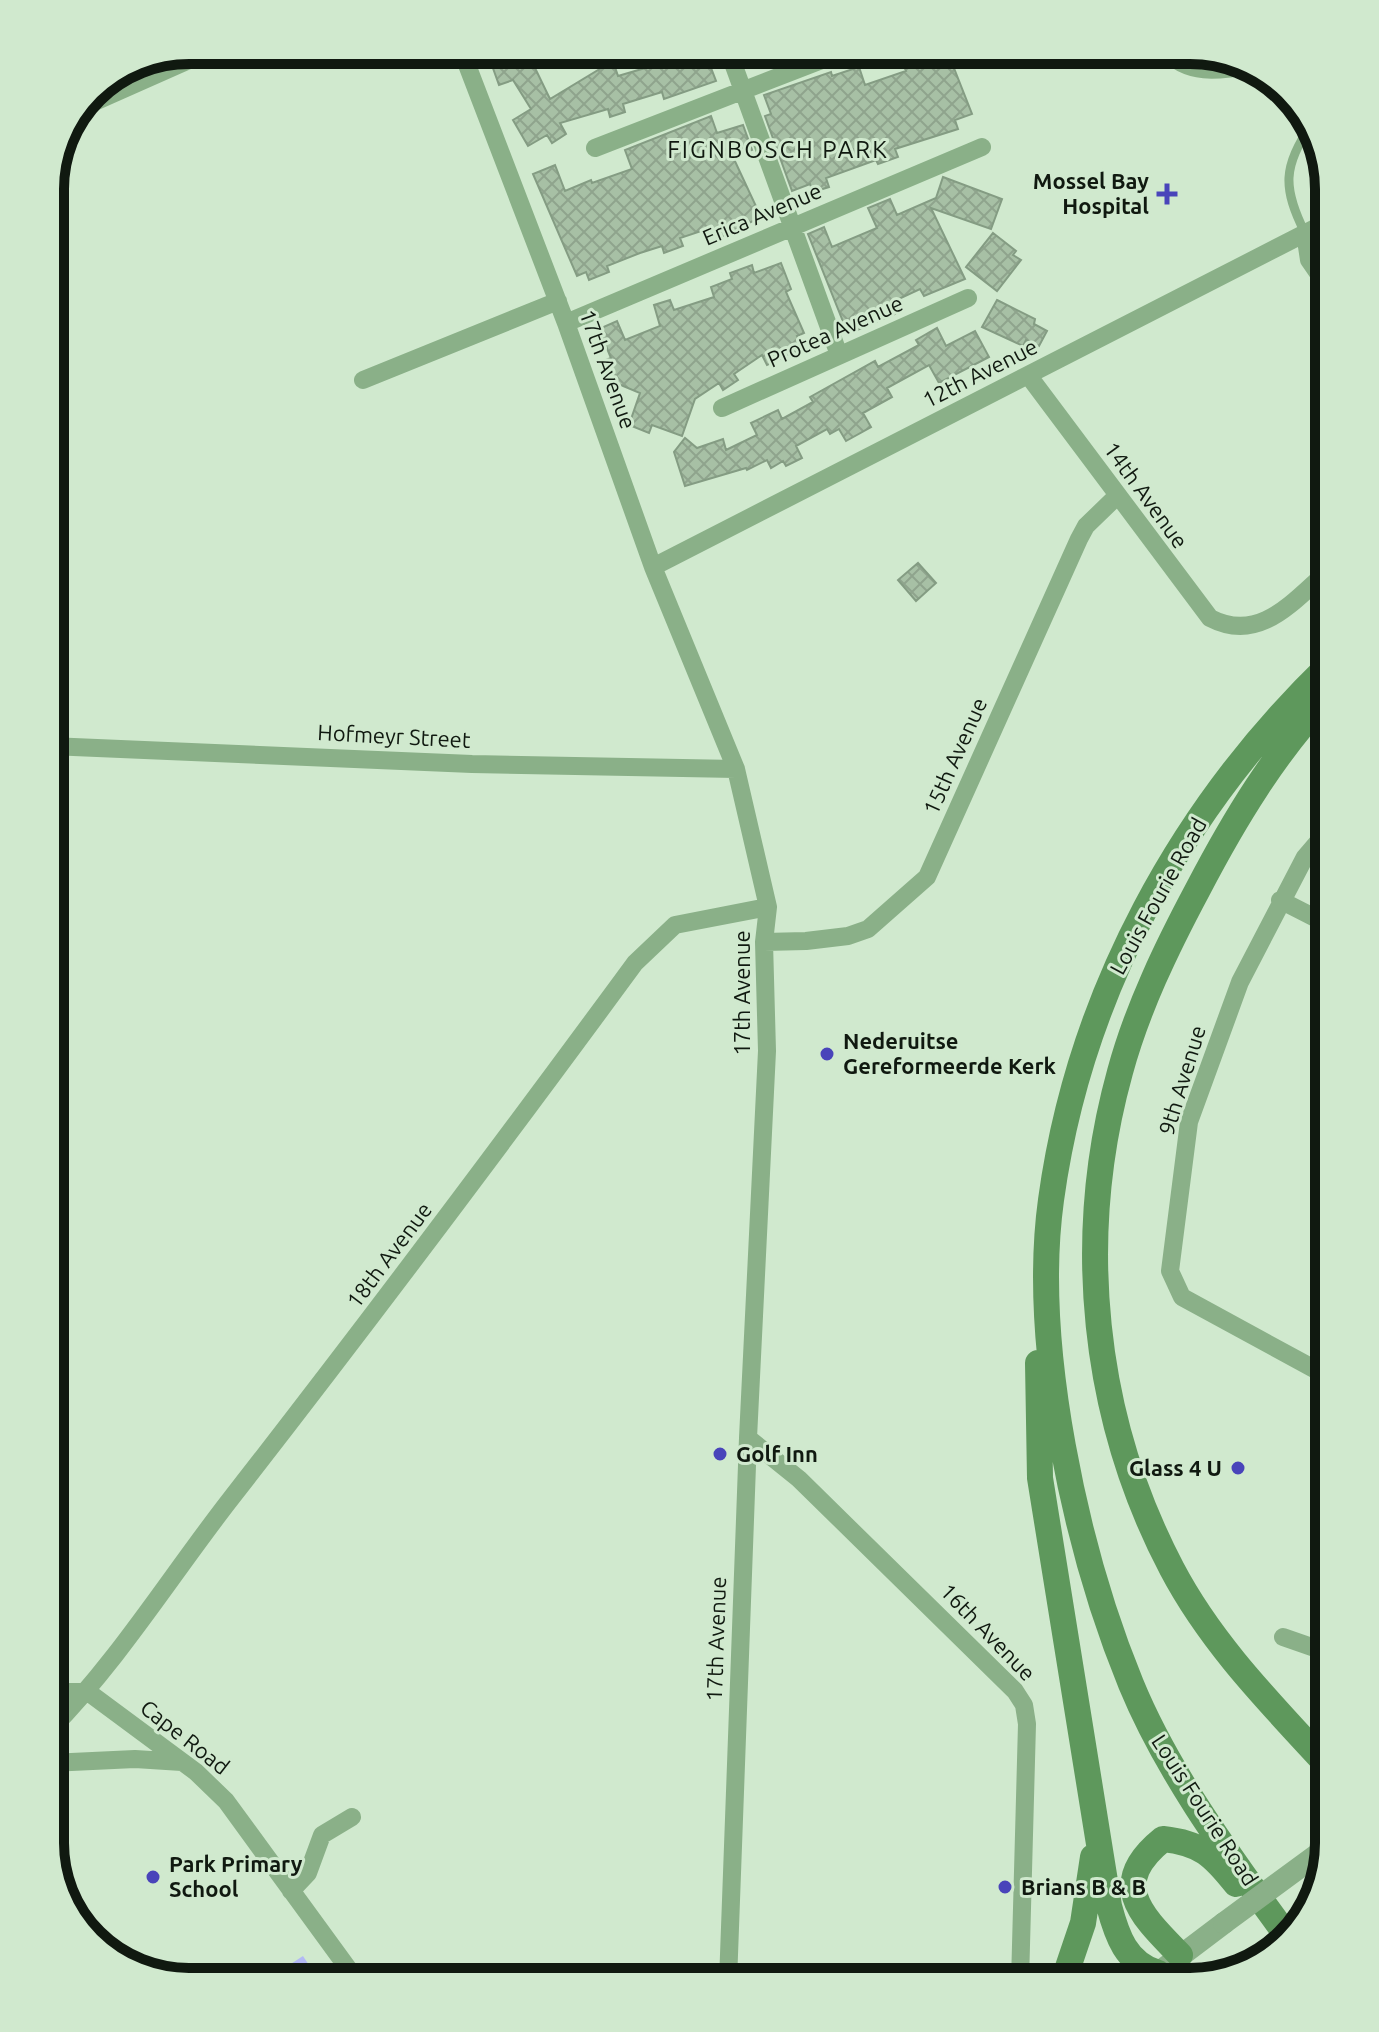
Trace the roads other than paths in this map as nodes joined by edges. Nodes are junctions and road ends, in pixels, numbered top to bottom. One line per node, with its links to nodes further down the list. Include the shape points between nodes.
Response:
1 (467, 64): 17 (street, 17th Avenue)
2 (733, 64): 7 (street)
3 (811, 64): 7 (street)
4 (1172, 64): 6 (lane, via 1217,76)
5 (178, 65): 8 (street)
6 (1234, 73)
7 (743, 90): 11 (street); 12 (street)
8 (105, 97)
9 (1303, 137): 14 (lane, via 1288,200)
10 (982, 147): 12 (street, Erica Avenue)
11 (595, 148)
12 (793, 227): 18 (street, Erica Avenue); 19 (street)
13 (1315, 228): 14 (street, 12th Avenue)
14 (1305, 233): 15 (street); 20 (street, 12th Avenue)
15 (1315, 269)
16 (968, 298): 19 (street, Protea Avenue)
17 (558, 301): 18 (street, 17th Avenue); 21 (street)
18 (566, 323): 24 (street, 17th Avenue)
19 (839, 355): 22 (street, Protea Avenue)
20 (1028, 375): 23 (street, 14th Avenue); 24 (street, 12th Avenue)
21 (363, 380)
22 (722, 408)
23 (1117, 496): 25 (street, 14th Avenue, via 1210,618 1238,628 1256,626); 35 (street, 15th Avenue, via 1079,539 927,877 868,929 848,936)
24 (653, 567): 30 (street, 17th Avenue)
25 (1315, 582)
26 (1315, 678): 36 (main road, Louis Fourie Road, via 1217,790 1126,945 1079,1070)
27 (1315, 698): 38 (main road, Louis Fourie Road, via 1226,796 1135,949 1109,1012 1088,1072 1061,1202 1053,1290)
28 (1315, 710): 45 (main road, via 1213,859 1161,963 1120,1069 1100,1161 1095,1239 1095,1300 1104,1371 1124,1454 1153,1532 1220,1645)
29 (64, 747): 30 (street, Hofmeyr Street)
30 (736, 769): 33 (street, 17th Avenue)
31 (1315, 845): 32 (street, 9th Avenue)
32 (1280, 900): 34 (street); 37 (street, 9th Avenue, via 1240,982 1189,1122 1170,1271 1182,1297)
33 (768, 907): 35 (street, 17th Avenue); 43 (street, 18th Avenue, via 675,925 635,963)
34 (1315, 918)
35 (764, 942): 39 (street, 17th Avenue, via 767,1051)
36 (1051, 1202): 38 (main road, Louis Fourie Road, via 1047,1289); 49 (main road, via 1035,1307 1040,1478)
37 (1315, 1369)
38 (1058, 1403): 52 (main road, Louis Fourie Road, via 1075,1506 1100,1599 1132,1686 1172,1767)
39 (748, 1438): 56 (street, 17th Avenue); 57 (street, 16th Avenue, via 799,1479 1024,1705)
40 (1283, 1637): 41 (street)
41 (1315, 1648)
42 (64, 1692): 43 (street)
43 (88, 1692): 44 (street, 18th Avenue); 47 (street, Cape Road)
44 (64, 1716)
45 (1315, 1751)
46 (64, 1762): 47 (street)
47 (182, 1762): 51 (street, Cape Road, via 226,1801)
48 (352, 1817): 51 (street, via 322,1835 308,1873)
49 (1098, 1822): 58 (main road, via 1083,1923); 59 (main road, via 1118,1938)
50 (1314, 1856): 54 (street, bridge)
51 (291, 1891): 55 (street, Cape Road)
52 (1282, 1927)
53 (1280, 1929): 54 (main road, via 1214,1859 1191,1842 1163,1839 1142,1856 1133,1890 1144,1915)
54 (1180, 1955): 60 (street)
55 (348, 1968)
56 (729, 1968)
57 (1020, 1968)
58 (1068, 1968)
59 (1144, 1968)
60 (1164, 1968)

